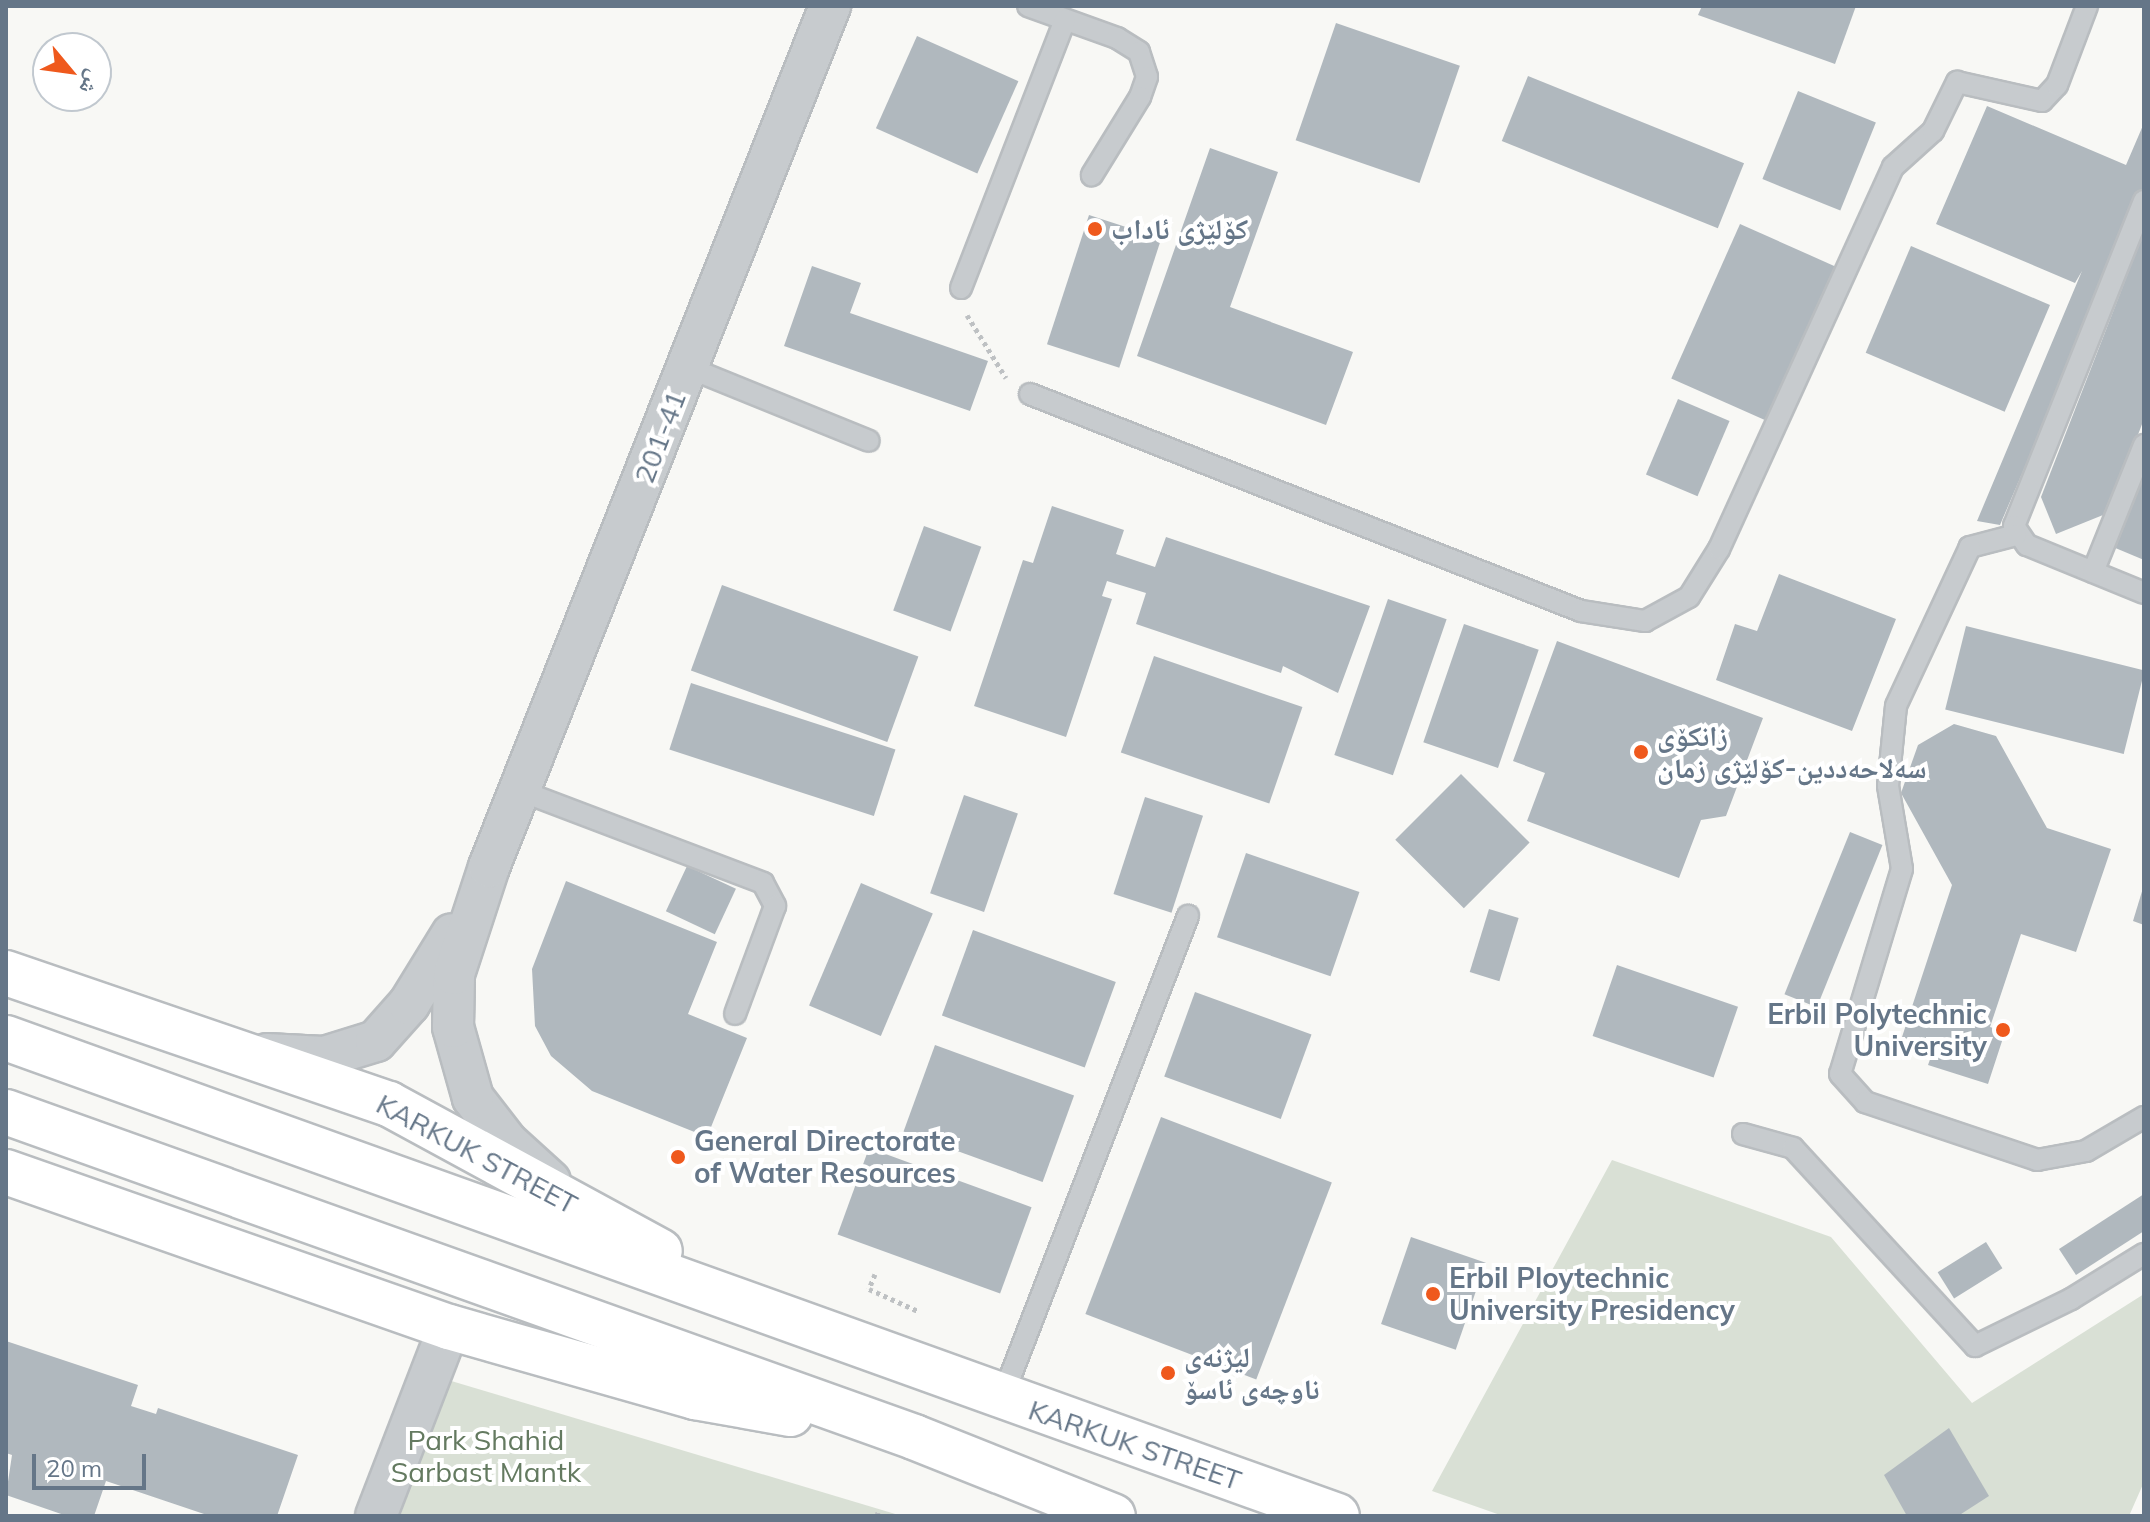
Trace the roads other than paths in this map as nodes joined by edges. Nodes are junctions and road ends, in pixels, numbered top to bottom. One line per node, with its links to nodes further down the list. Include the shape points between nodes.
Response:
1 (830, 6): 8 (street, 201-41)
2 (1028, 6): 4 (lane)
3 (2087, 6): 9 (lane, via 2057,85 2042,101 1957,82 1933,131 1893,167 1719,549 1689,597 1645,621 1581,611)
4 (1065, 20): 5 (lane, via 1139,52 1147,77 1133,112); 7 (lane)
5 (1092, 175)
6 (2144, 201): 12 (lane, via 2014,526)
7 (961, 288)
8 (687, 367): 10 (lane); 15 (street, 201-41)
9 (1030, 394)
10 (869, 441)
11 (2144, 445): 13 (lane)
12 (2016, 535): 13 (lane, via 2027,545); 23 (lane, via 1970,547 1896,706 1888,786 1902,869 1840,1074 1865,1102 2037,1160 2086,1151)
13 (2093, 572): 14 (lane)
14 (2144, 593)
15 (521, 791): 16 (street, 201-41); 19 (lane, via 763,883 775,906)
16 (489, 867): 21 (street, 201-41, via 419,990 376,1041 324,1057); 26 (street, 201-41, via 461,946 451,999 462,1072 473,1098 507,1142)
17 (1188, 916): 30 (lane)
18 (6, 973): 21 (highway, KARKUK STREET)
19 (735, 1014)
20 (6, 1038): 29 (highway, KARKUK STREET)
21 (233, 1051): 26 (highway, KARKUK STREET, via 389,1104)
22 (6, 1112): 31 (highway)
23 (2144, 1117)
24 (1743, 1134): 27 (lane, via 1793,1148 1975,1346 2071,1299)
25 (6, 1172): 28 (highway)
26 (594, 1216): 29 (highway, KARKUK STREET, via 699,1270)
27 (2144, 1254)
28 (449, 1327): 31 (highway, via 695,1397); 32 (street)
29 (932, 1374): 30 (highway, KARKUK STREET)
30 (1002, 1398): 34 (highway, KARKUK STREET)
31 (914, 1437): 33 (highway)
32 (376, 1516)
33 (1113, 1516)
34 (1337, 1516)

